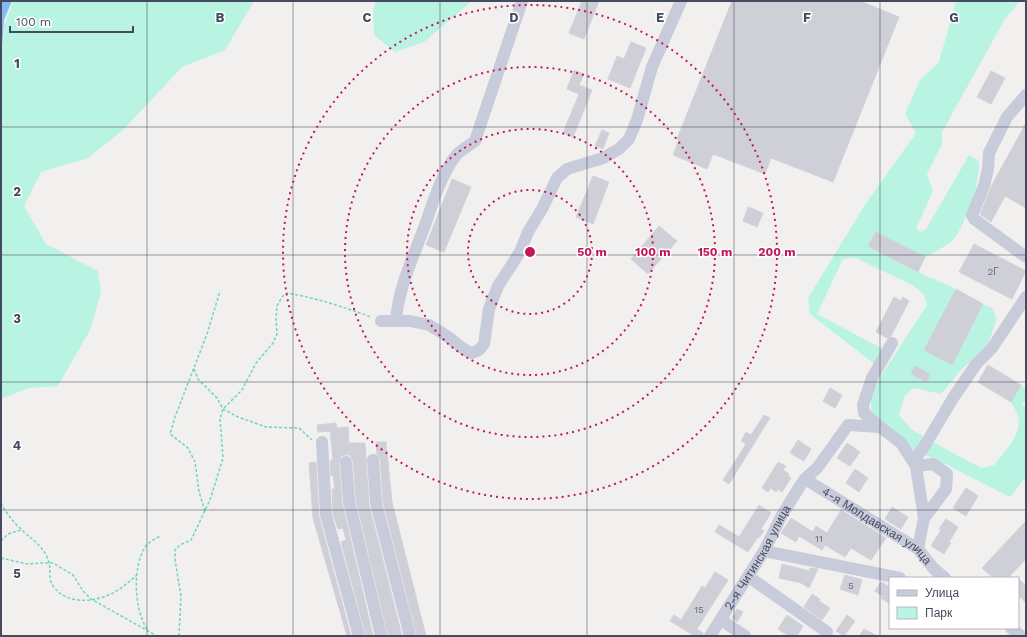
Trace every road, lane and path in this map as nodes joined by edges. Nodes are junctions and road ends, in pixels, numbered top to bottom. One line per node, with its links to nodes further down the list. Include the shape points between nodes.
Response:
1 (522, 1): 8 (street, via 475,141 454,157 440,185 399,297)
2 (681, 1): 8 (street, via 652,67 629,139 620,149 603,158 567,169 557,178 520,252 498,286 488,309 484,344 480,350 472,353 465,350 429,325)
3 (1026, 95): 4 (street, via 1007,117 989,153 984,186 972,215)
4 (1026, 257)
5 (220, 291): 10 (path)
6 (1026, 297): 16 (street, via 992,348 977,363 953,398)
7 (381, 321): 8 (street); 11 (path, via 339,306 286,293 277,306 277,334 274,343 256,363 242,390)
8 (396, 321)
9 (892, 343): 12 (street, via 872,378 863,405 864,413)
10 (194, 369): 11 (path, via 198,378 217,398); 19 (path, via 170,434 188,448 195,462 199,492)
11 (223, 409): 13 (path, via 266,427 300,428); 19 (path, via 220,419 223,458)
12 (880, 427): 16 (street, via 901,444); 17 (street, 2-я Читинская улица, via 848,425 818,467)
13 (323, 445): 38 (street, via 326,515)
14 (372, 460): 40 (street, via 376,503)
15 (346, 462): 39 (street, via 349,501)
16 (914, 464): 20 (street); 20 (street, via 933,464 947,474 946,488)
17 (805, 479): 24 (street, 4-я Молдавская улица); 25 (street, 2-я Читинская улица, via 782,515)
18 (1, 503): 21 (path)
19 (205, 510): 37 (path, via 191,540 175,550 181,596)
20 (924, 518): 24 (street)
21 (21, 530): 23 (path, via 8,534); 27 (path, via 43,550)
22 (162, 536): 28 (path, via 147,544 141,554)
23 (1, 541)
24 (918, 549): 31 (street, 4-я Молдавская улица)
25 (764, 551): 29 (street, 2-я Читинская улица); 30 (street)
26 (1, 558): 27 (path, via 27,564)
27 (49, 563): 32 (path, via 64,568 73,575 83,591); 32 (path, via 52,586 61,594 71,599)
28 (137, 575): 32 (path, via 115,592); 34 (path, via 138,606 142,621)
29 (749, 577): 33 (street, 2-я Читинская улица); 35 (street)
30 (895, 577)
31 (944, 577)
32 (92, 599): 34 (path)
33 (721, 620): 41 (street, 2-я Читинская улица); 42 (street)
34 (148, 630): 36 (path)
35 (828, 632)
36 (157, 636)
37 (179, 636)
38 (359, 636)
39 (381, 636)
40 (410, 636)
41 (710, 636)
42 (745, 636)

